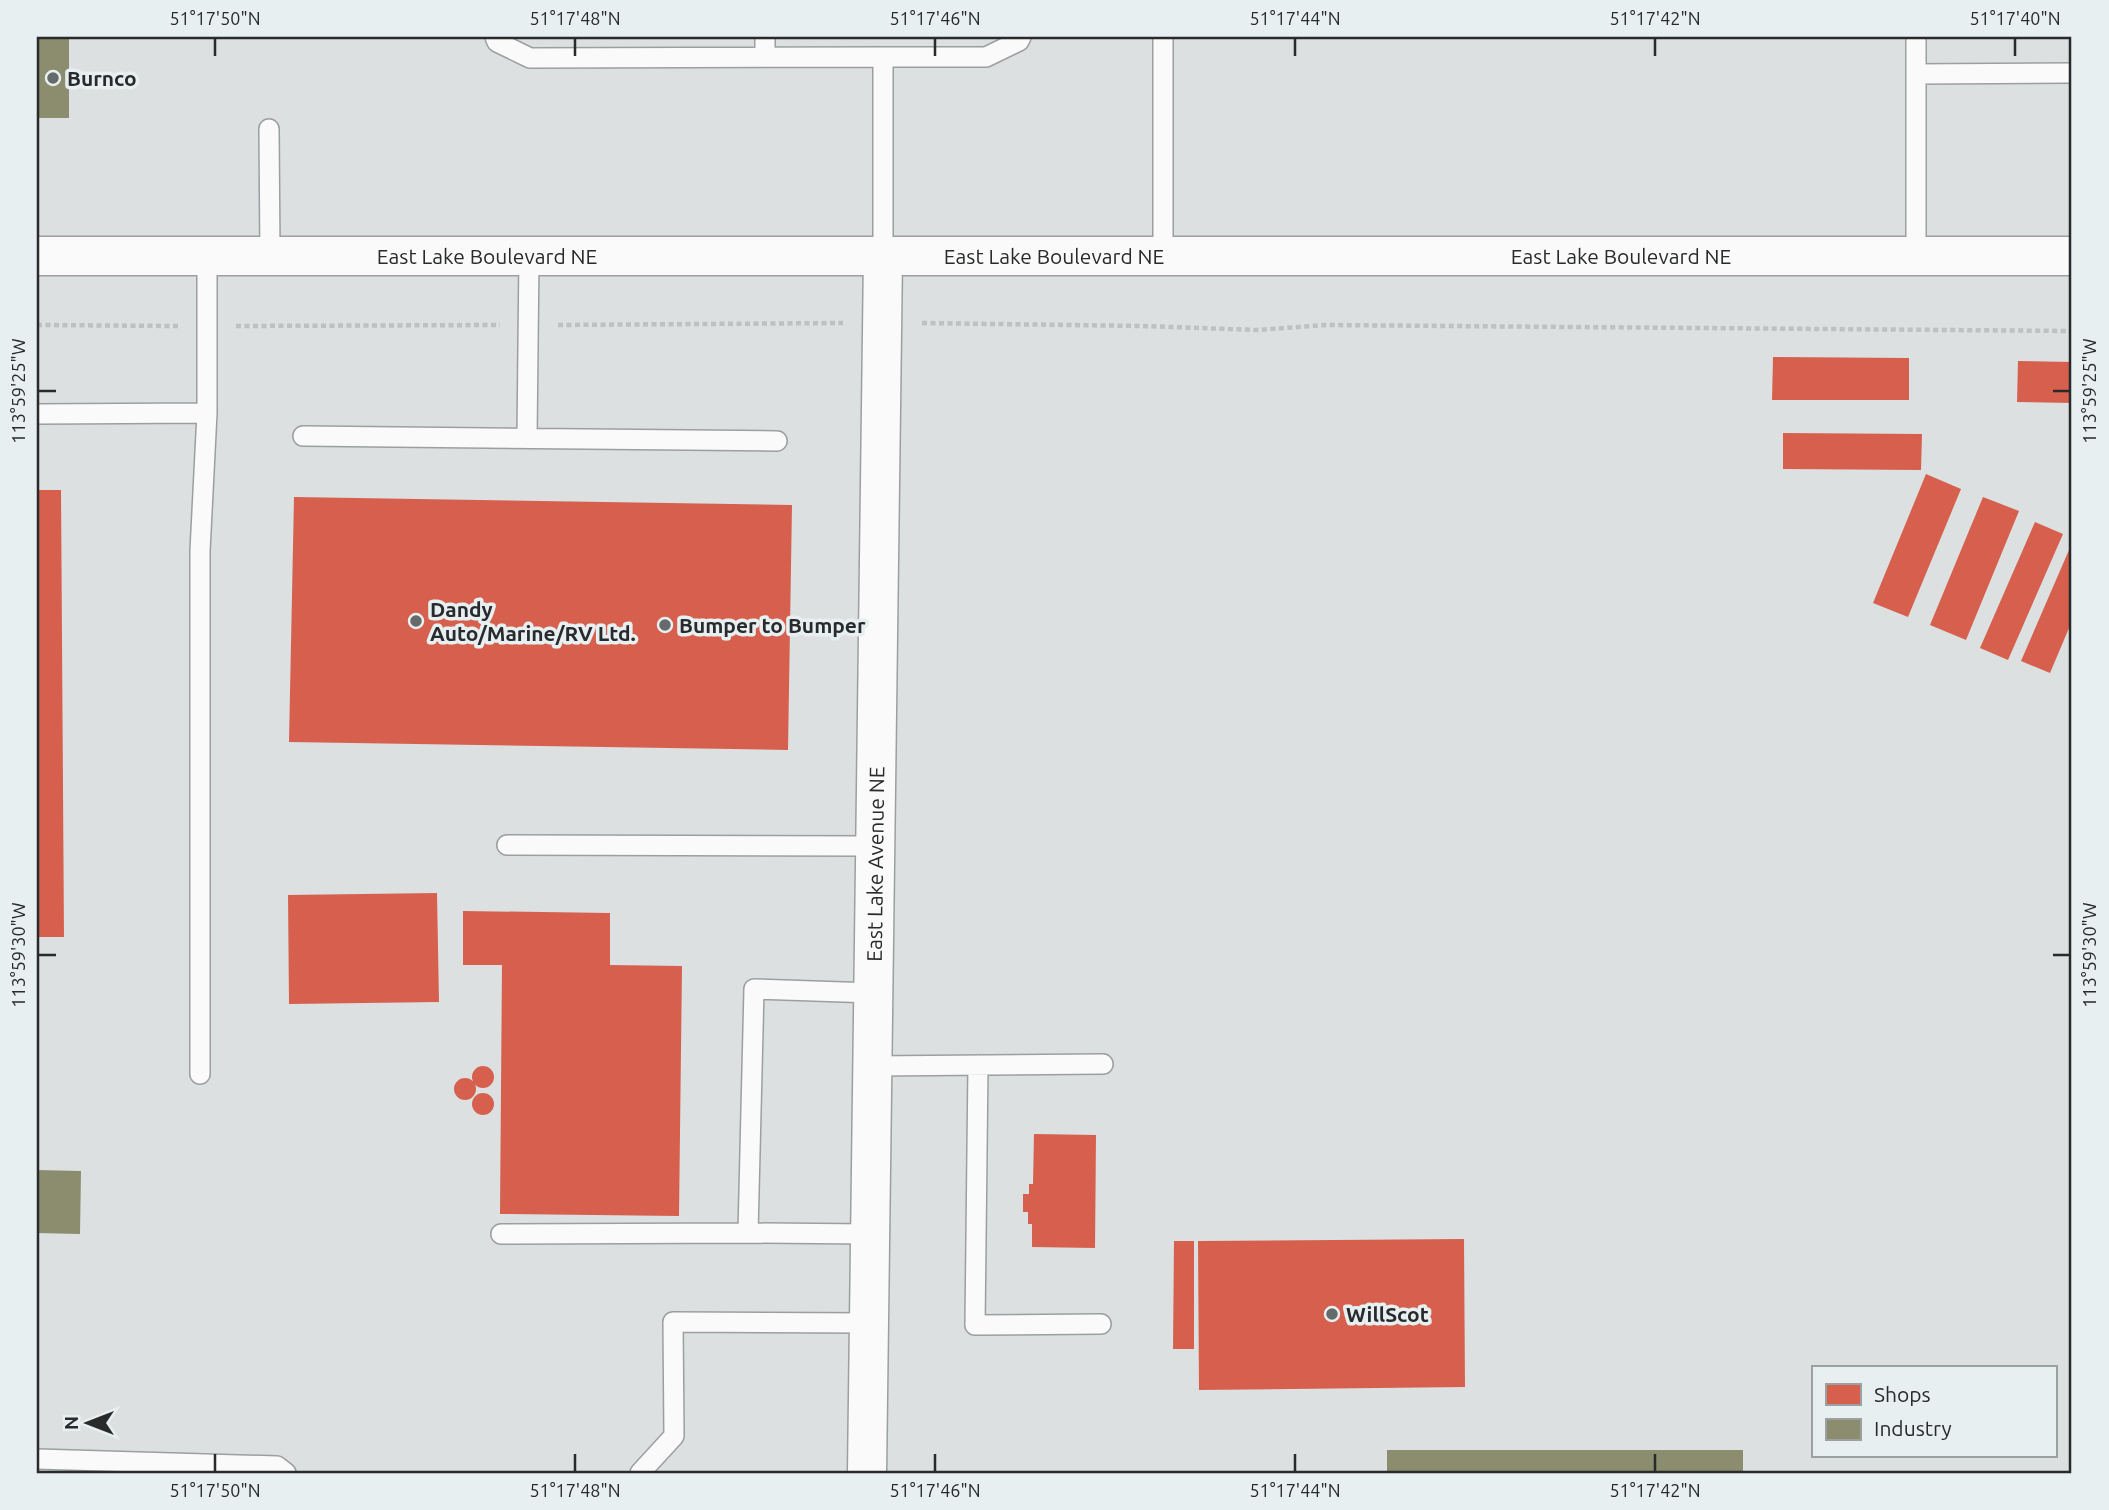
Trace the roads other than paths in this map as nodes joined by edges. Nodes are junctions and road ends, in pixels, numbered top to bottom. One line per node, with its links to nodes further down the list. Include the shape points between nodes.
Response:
1 (495, 37): 6 (lane, via 497,43 530,58)
2 (765, 37): 6 (lane)
3 (1021, 37): 7 (lane, via 986,57)
4 (1163, 37): 16 (lane)
5 (1916, 37): 9 (lane)
6 (765, 58): 7 (lane)
7 (883, 58): 15 (lane)
8 (2072, 72): 9 (lane)
9 (1916, 74): 17 (lane)
10 (269, 129): 11 (lane)
11 (270, 255): 12 (main road, East Lake Boulevard NE); 14 (main road, East Lake Boulevard NE)
12 (529, 255): 15 (main road, East Lake Boulevard NE); 22 (lane)
13 (37, 256): 14 (main road, East Lake Boulevard NE)
14 (207, 256): 19 (lane)
15 (883, 256): 16 (main road, East Lake Boulevard NE); 25 (main road, East Lake Avenue NE)
16 (1163, 256): 17 (main road, East Lake Boulevard NE)
17 (1916, 256): 18 (main road, East Lake Boulevard NE)
18 (2072, 256)
19 (208, 413): 20 (lane); 30 (lane, via 200,551)
20 (37, 414)
21 (303, 436): 22 (lane)
22 (527, 438): 23 (lane)
23 (777, 441)
24 (507, 845): 25 (lane)
25 (875, 846): 26 (main road, East Lake Avenue NE)
26 (873, 993): 29 (main road, East Lake Avenue NE); 31 (lane, via 754,989)
27 (1103, 1064): 28 (lane)
28 (978, 1065): 29 (lane); 35 (lane, via 975,1325)
29 (872, 1066): 33 (main road, East Lake Avenue NE)
30 (200, 1074)
31 (748, 1233): 32 (lane); 33 (lane)
32 (501, 1234)
33 (870, 1234): 34 (main road, East Lake Avenue NE)
34 (869, 1323): 38 (lane, via 673,1322 674,1436); 39 (main road, East Lake Avenue NE)
35 (1101, 1324)
36 (37, 1459): 37 (lane, via 277,1466)
37 (286, 1473)
38 (640, 1473)
39 (867, 1473)

